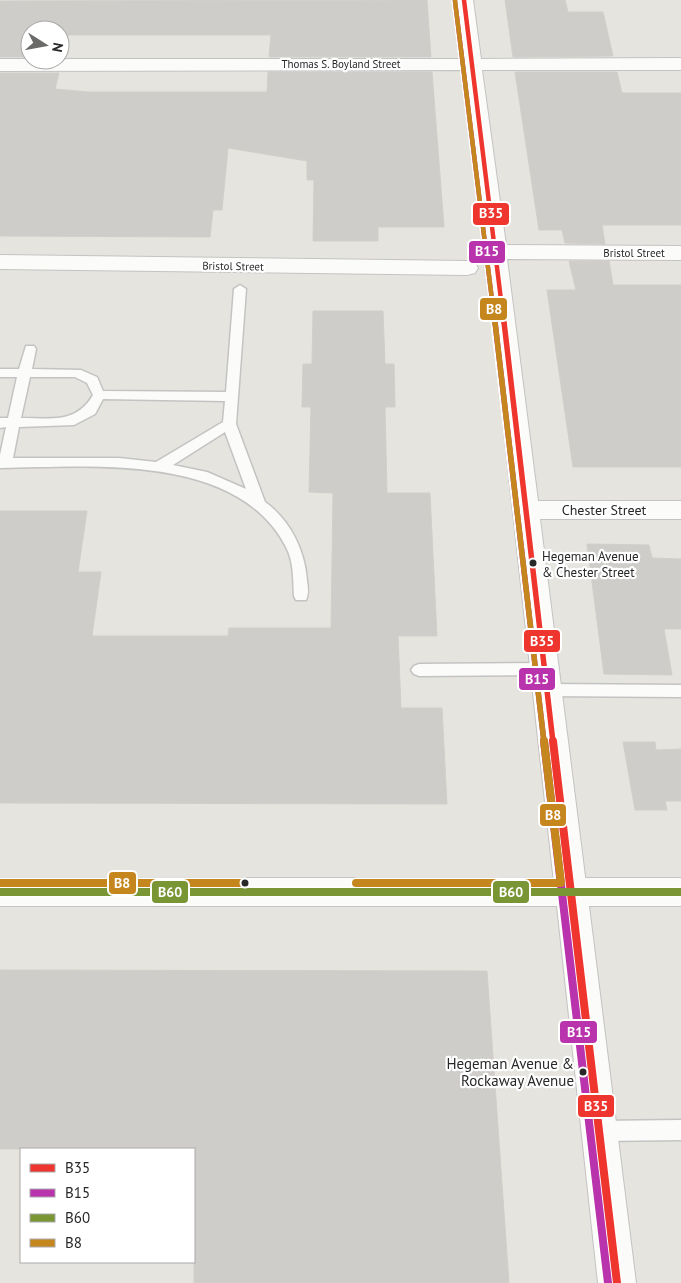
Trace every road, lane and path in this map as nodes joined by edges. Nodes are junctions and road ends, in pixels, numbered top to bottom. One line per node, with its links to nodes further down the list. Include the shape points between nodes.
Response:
1 (464, 0): 2 (street)
2 (473, 64): 3 (street, Thomas S. Boyland Street); 4 (street, Thomas S. Boyland Street); 5 (street)
3 (681, 64)
4 (0, 65)
5 (496, 252): 6 (street, Bristol Street); 21 (street)
6 (681, 253)
7 (0, 262): 8 (street, Bristol Street)
8 (467, 268)
9 (240, 289): 14 (lane)
10 (30, 349): 11 (lane)
11 (25, 372): 12 (lane); 13 (lane, via 77,373 92,380); 16 (lane)
12 (0, 373)
13 (99, 395): 14 (lane); 16 (lane, via 90,411 69,422)
14 (232, 397): 17 (lane)
15 (0, 423): 16 (lane)
16 (14, 423): 18 (lane)
17 (229, 424): 19 (lane); 20 (lane)
18 (3, 463): 19 (lane)
19 (160, 466): 20 (lane, via 225,485)
20 (258, 503): 23 (lane, via 292,545 300,572)
21 (526, 510): 22 (street, Chester Street); 25 (street)
22 (681, 510)
23 (301, 596)
24 (419, 670): 25 (lane)
25 (546, 679): 26 (lane); 28 (street)
26 (681, 691)
27 (0, 892): 28 (street)
28 (571, 892): 29 (street); 31 (street)
29 (681, 892)
30 (681, 1130): 31 (lane)
31 (599, 1131): 32 (street)
32 (617, 1283)

